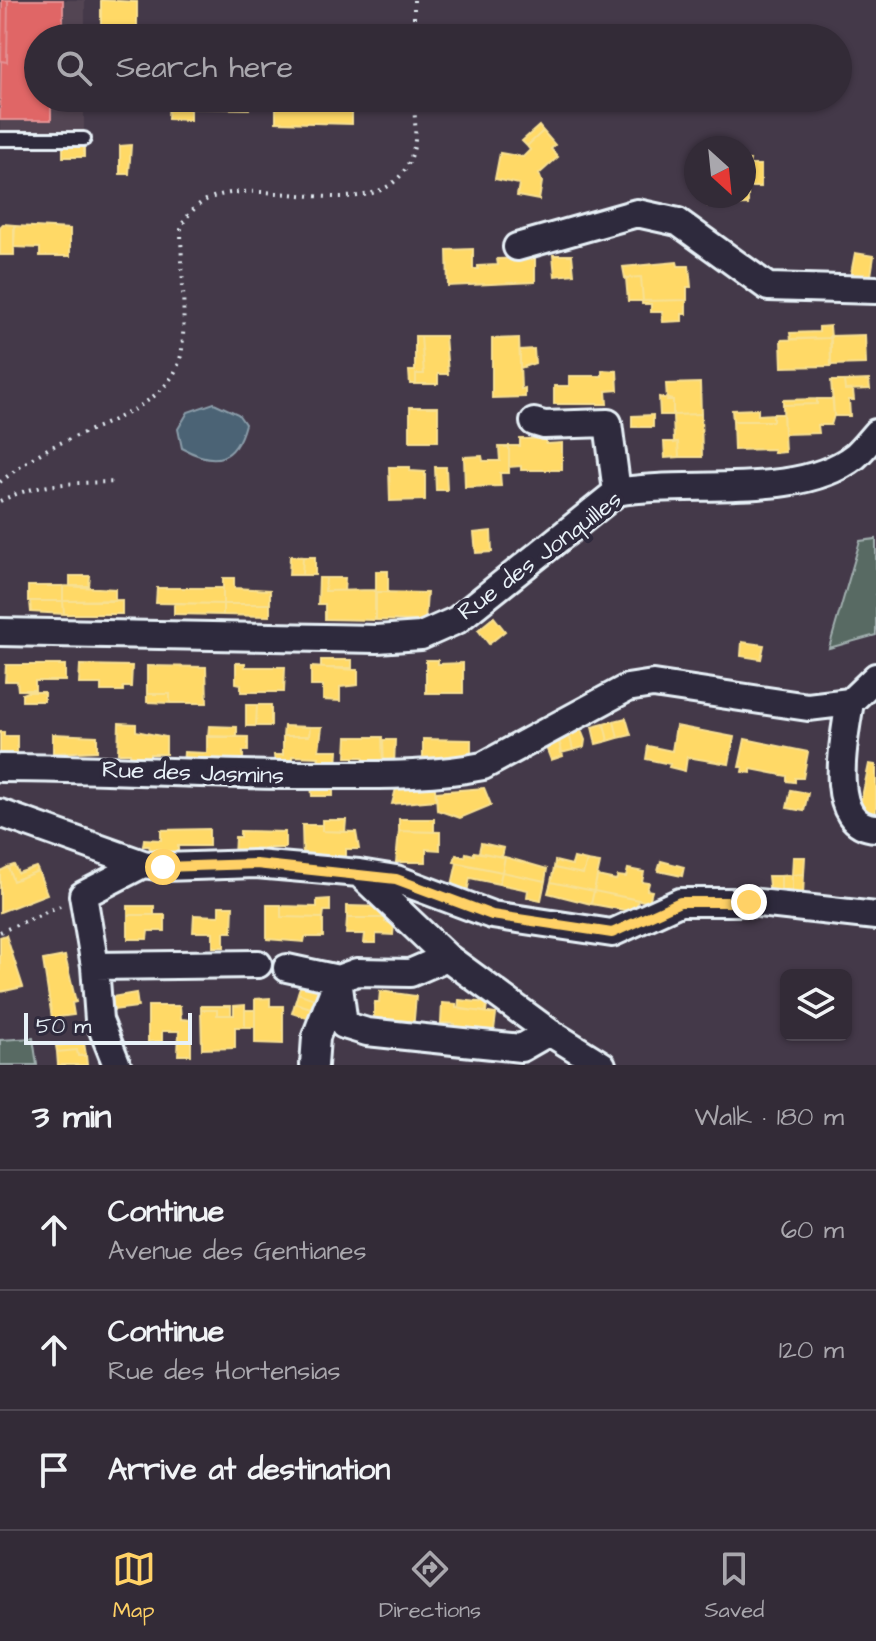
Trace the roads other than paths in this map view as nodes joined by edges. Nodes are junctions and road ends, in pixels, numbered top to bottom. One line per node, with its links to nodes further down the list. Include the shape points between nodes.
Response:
1 (0, 139): 2 (lane)
2 (84, 139)
3 (517, 247): 4 (street, via 637,213 678,222 768,287)
4 (876, 290)
5 (534, 422): 7 (street, via 608,423)
6 (876, 433): 7 (street, Rue des Jonquilles, via 854,457 791,483)
7 (617, 492): 8 (street, Rue des Jonquilles, via 457,620 421,636)
8 (0, 632)
9 (876, 677): 10 (street)
10 (850, 702): 11 (street, Rue des Jasmins, via 808,707 653,684 627,688 483,766 460,770 296,776); 13 (street, via 841,771 846,808 867,828)
11 (0, 768)
12 (0, 813): 14 (street)
13 (876, 828)
14 (143, 864): 15 (street, via 256,864); 19 (street, via 83,895)
15 (359, 873): 16 (street, via 396,879 492,915 612,933 680,902 749,902); 17 (street)
16 (876, 916)
17 (447, 957): 21 (street, via 410,973 357,972); 22 (street)
18 (258, 964): 19 (street)
19 (95, 966): 23 (street, via 99,1020)
20 (287, 968): 21 (street)
21 (338, 979): 22 (street, via 344,1025 367,1032 521,1048); 24 (street, via 316,1037)
22 (549, 1032): 25 (street)
23 (117, 1065)
24 (314, 1065)
25 (602, 1065)

